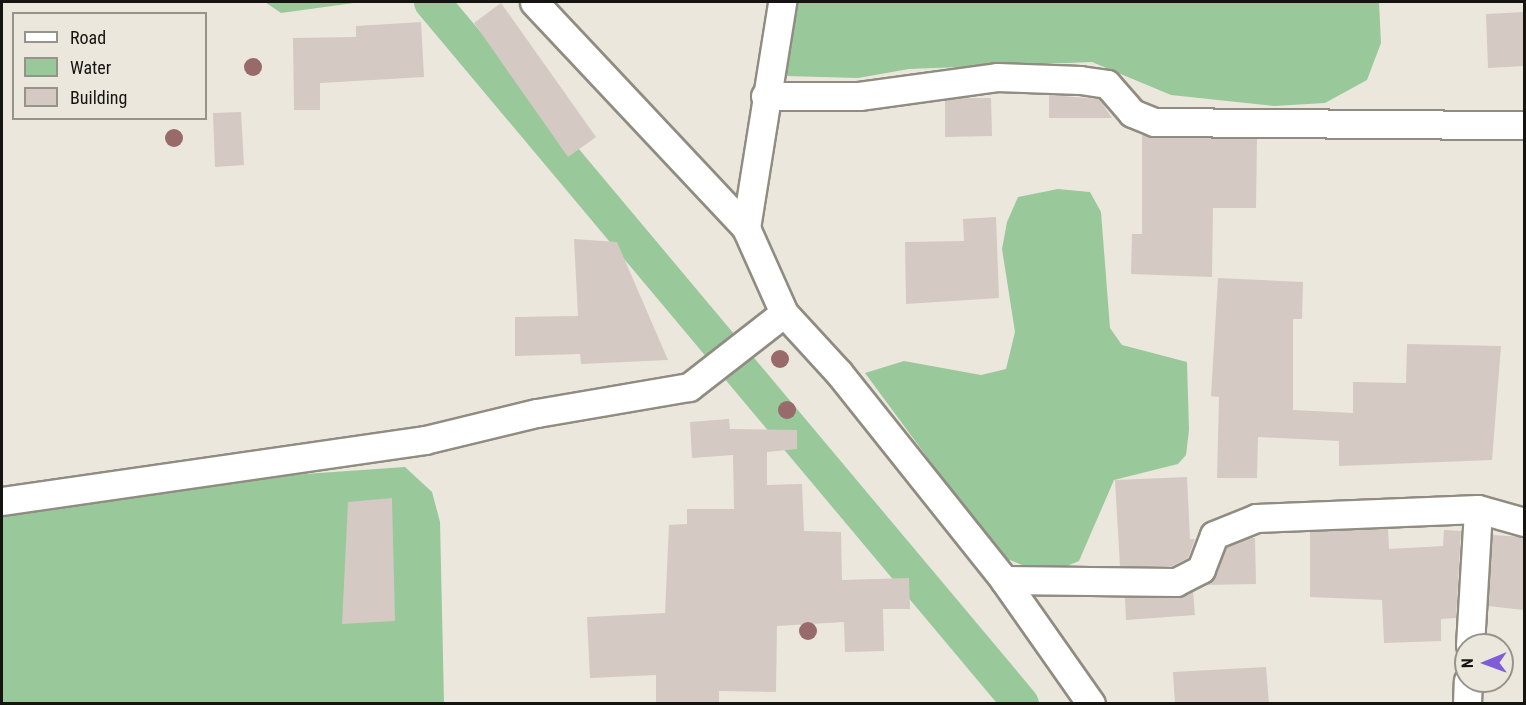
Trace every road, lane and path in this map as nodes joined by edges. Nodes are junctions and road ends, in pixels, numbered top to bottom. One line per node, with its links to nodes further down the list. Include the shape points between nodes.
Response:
1 (534, 2): 5 (street)
2 (782, 2): 3 (street)
3 (765, 96): 4 (street, via 859,96 997,77 1107,84 1132,113 1154,122); 5 (street)
4 (1524, 124)
5 (746, 228): 6 (street)
6 (775, 320): 7 (street, via 689,387 537,413 425,440); 10 (street, via 839,373)
7 (2, 501)
8 (1478, 509): 9 (street); 10 (street, via 1256,518 1214,535 1202,569 1176,582); 11 (street)
9 (1524, 522)
10 (1004, 580): 12 (street)
11 (1471, 633)
12 (1091, 704)

